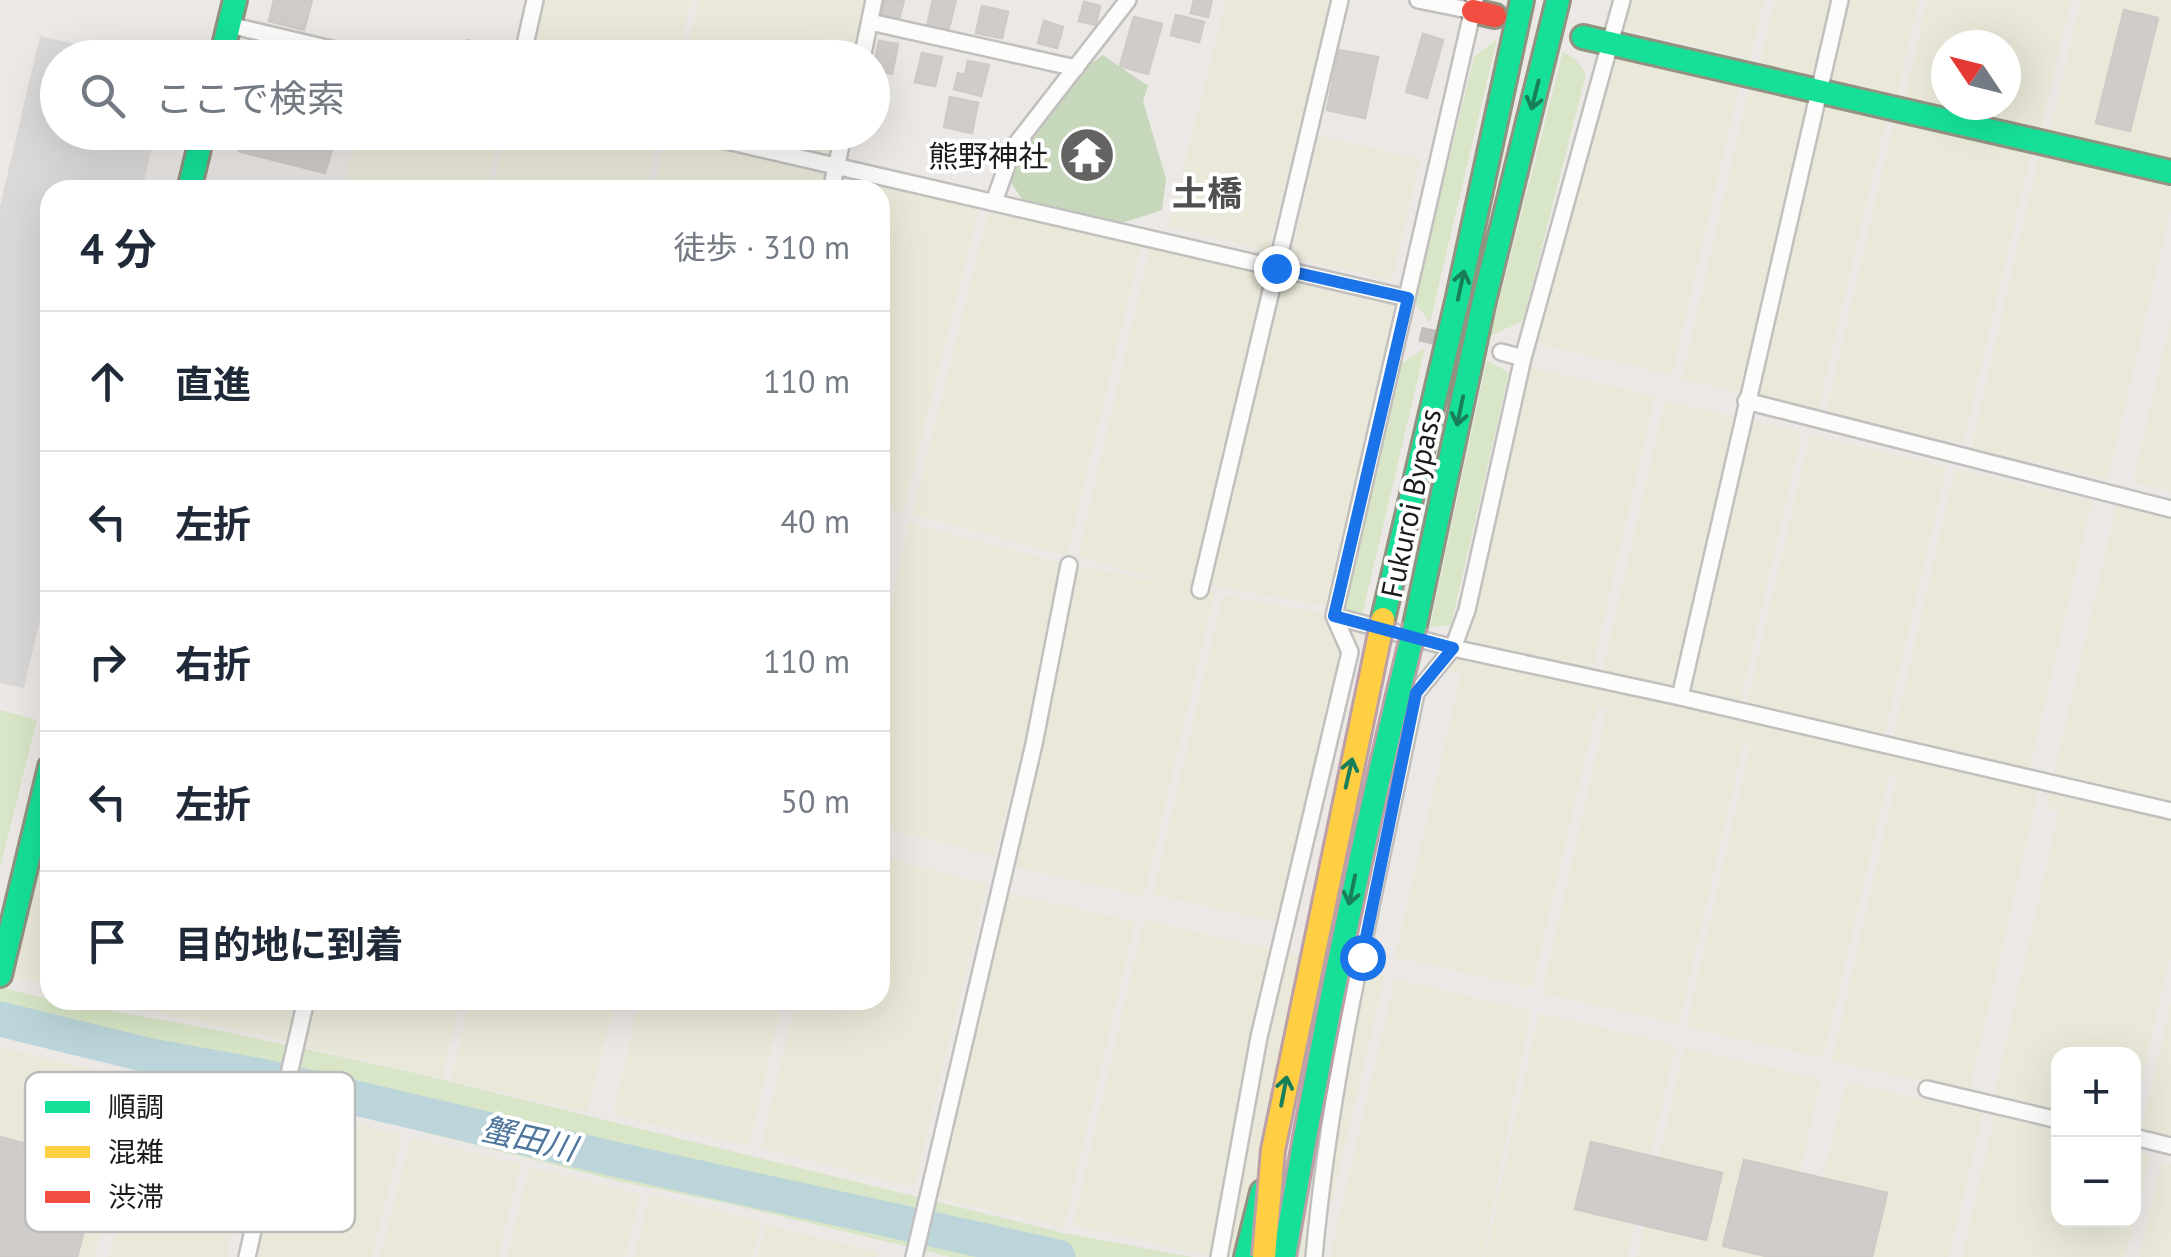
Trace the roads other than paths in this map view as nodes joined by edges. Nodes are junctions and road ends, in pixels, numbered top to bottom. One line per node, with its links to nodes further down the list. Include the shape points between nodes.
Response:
1 (234, 0): 13 (main road)
2 (535, 0): 17 (street)
3 (874, 0): 12 (street)
4 (1128, 0): 20 (street)
5 (1340, 0): 30 (street)
6 (1418, 0): 11 (street)
7 (1522, 0): 52 (main road, Fukuroi Bypass, one-way to 7, bridge, via 1334,841)
8 (1558, 0): 53 (main road, Fukuroi Bypass, one-way to 53, bridge, via 1365,827)
9 (1622, 0): 19 (street)
10 (1840, 0): 21 (street)
11 (1481, 9): 31 (street)
12 (870, 22): 18 (street); 20 (street)
13 (229, 25): 15 (main road); 16 (street)
14 (1583, 38): 19 (main road)
15 (225, 40)
16 (293, 40)
17 (526, 40)
18 (866, 40)
19 (1610, 44): 21 (main road); 35 (street)
20 (1076, 68): 29 (street, via 1012,148)
21 (1818, 89): 26 (main road); 36 (street)
22 (199, 150): 27 (main road)
23 (766, 150): 25 (street)
24 (840, 150): 25 (street)
25 (836, 166): 28 (street); 29 (street)
26 (2171, 172)
27 (191, 180)
28 (833, 180)
29 (994, 202): 30 (street)
30 (1276, 268): 31 (street); 39 (street)
31 (1408, 298): 32 (street)
32 (1400, 330): 33 (street); 40 (street)
33 (1420, 334)
34 (1501, 352): 35 (street)
35 (1523, 358): 41 (street)
36 (1746, 401): 37 (street); 42 (street)
37 (2171, 509)
38 (1069, 565): 55 (street)
39 (1200, 590)
40 (1334, 616): 41 (street); 56 (street, via 1350,652 1259,1037)
41 (1453, 648): 42 (street); 62 (street, via 1416,693 1334,1091)
42 (1680, 697): 44 (street)
43 (40, 808): 45 (main road)
44 (2171, 811)
45 (0, 974)
46 (303, 1010): 47 (street)
47 (290, 1072)
48 (1926, 1089): 49 (street)
49 (2051, 1118)
50 (2141, 1139): 51 (street)
51 (2171, 1146)
52 (1273, 1150): 58 (main road, bridge); 59 (main road, Fukuroi Bypass, bridge)
53 (1302, 1156): 60 (main road, Fukuroi Bypass, bridge); 61 (main road, bridge)
54 (254, 1232): 57 (street)
55 (916, 1250)
56 (1220, 1253)
57 (248, 1257)
58 (1246, 1257)
59 (1264, 1257)
60 (1284, 1257)
61 (1299, 1257)
62 (1314, 1257)

